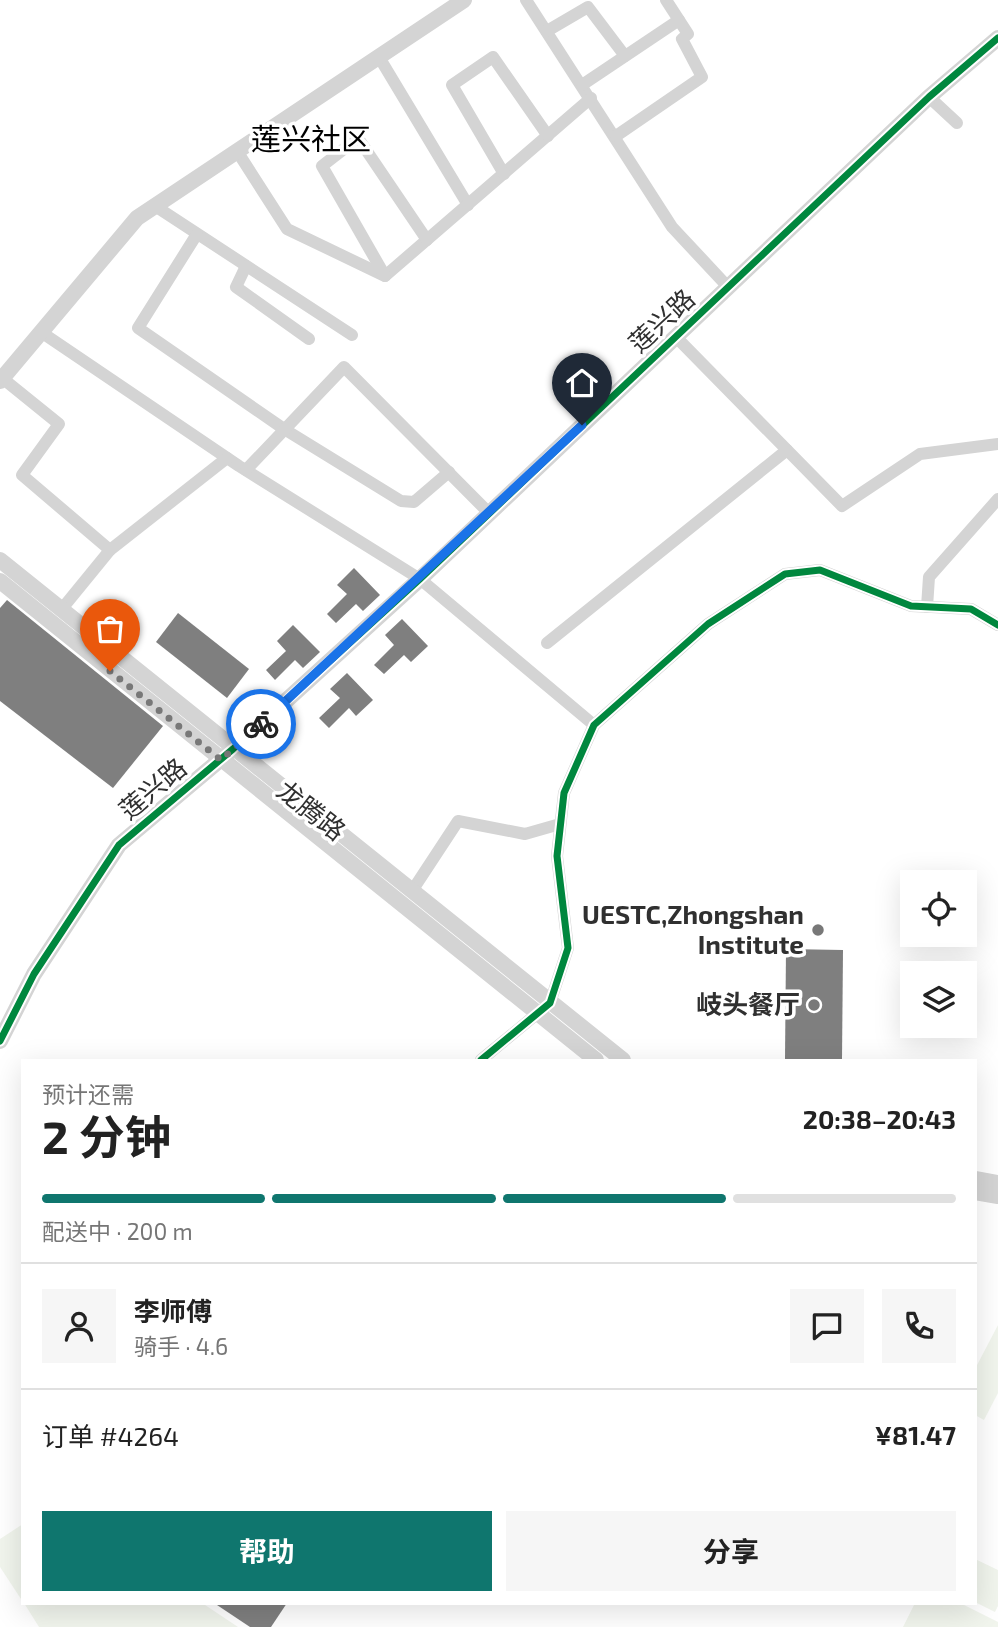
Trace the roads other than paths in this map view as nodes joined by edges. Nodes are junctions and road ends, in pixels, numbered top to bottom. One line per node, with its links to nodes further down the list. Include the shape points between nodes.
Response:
1 (464, 0): 8 (street)
2 (526, 0): 5 (street)
3 (666, 0): 4 (street)
4 (679, 20): 7 (street); 14 (street, via 688,34 682,39 702,77)
5 (547, 31): 7 (street, via 588,7); 9 (street)
6 (998, 38): 10 (street, 莲兴路)
7 (625, 56): 9 (street)
8 (379, 57): 15 (street); 17 (street)
9 (582, 85): 11 (street)
10 (929, 97): 12 (street); 23 (street, 莲兴路)
11 (591, 99): 13 (street); 14 (street)
12 (957, 123)
13 (548, 136): 16 (street); 16 (street, via 494,57 452,85)
14 (616, 136): 23 (street, via 672,227)
15 (237, 151): 18 (street); 22 (street, via 287,229)
16 (504, 174): 17 (street)
17 (468, 205): 20 (street)
18 (155, 206): 19 (street); 24 (street, via 136,218)
19 (197, 234): 21 (street); 29 (street, via 138,328)
20 (427, 240): 22 (street); 22 (street, via 358,138 322,166)
21 (246, 266): 25 (street); 27 (street, via 236,287)
22 (385, 276)
23 (728, 287): 26 (street, 莲兴路)
24 (41, 332): 28 (street); 32 (street)
25 (352, 335)
26 (676, 337): 31 (street); 36 (street, 莲兴路)
27 (309, 339)
28 (1, 379): 37 (street, via 59,424 22,475)
29 (284, 429): 33 (street); 34 (street, via 401,502 414,502); 34 (street, via 344,367)
30 (998, 444): 31 (street, via 920,454 842,506)
31 (787, 450): 44 (street)
32 (227, 458): 33 (street); 37 (street)
33 (246, 470): 39 (street)
34 (449, 472): 36 (street)
35 (998, 499): 41 (street, via 929,577)
36 (489, 513): 39 (street, 莲兴路)
37 (110, 550): 42 (street)
38 (0, 560): 42 (street, 龙腾路)
39 (420, 579): 45 (street); 46 (street, 莲兴路)
40 (0, 581): 46 (street, 龙腾路)
41 (927, 607): 43 (street, via 971,609); 45 (street, via 911,606 820,570 785,573 708,624)
42 (61, 610): 46 (street, 龙腾路)
43 (998, 625)
44 (547, 643)
45 (594, 725): 47 (street, via 564,793)
46 (227, 755): 48 (street, 龙腾路); 49 (street, 龙腾路); 50 (street, 莲兴路, via 119,845 34,974)
47 (560, 824): 48 (street, via 525,834 458,821); 49 (street, via 557,856 568,948)
48 (412, 891): 49 (street, 龙腾路)
49 (544, 1008): 51 (street); 52 (street, 龙腾路); 53 (street, 龙腾路)
50 (0, 1041)
51 (482, 1059)
52 (595, 1059)
53 (620, 1059)
54 (977, 1179): 55 (street)
55 (998, 1182)
56 (977, 1192): 57 (street)
57 (998, 1196)

